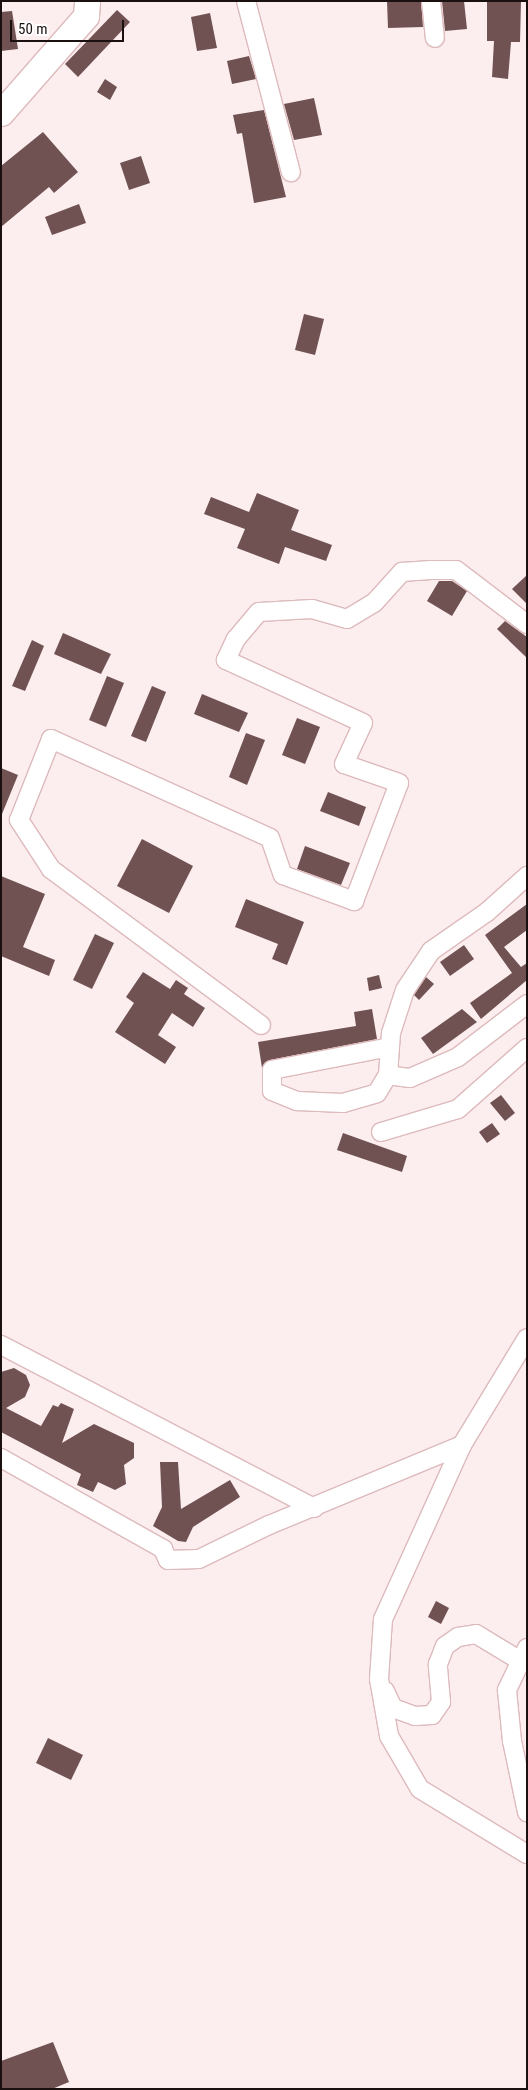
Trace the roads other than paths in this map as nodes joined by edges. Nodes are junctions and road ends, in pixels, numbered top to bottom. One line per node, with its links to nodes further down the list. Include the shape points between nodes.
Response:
1 (87, 1): 5 (street, via 86,16)
2 (246, 1): 6 (street)
3 (431, 1): 4 (street)
4 (436, 38)
5 (1, 113)
6 (291, 172)
7 (527, 624): 10 (street, via 456,570 431,570 402,572 374,603 347,619 312,609 259,612 236,640 226,660 363,724 344,764 399,783 354,901 283,874 270,838 51,739 18,820 51,869)
8 (527, 876): 11 (street, via 488,912 431,951 405,990)
9 (527, 1004): 13 (street, via 458,1057 410,1078)
10 (261, 1024)
11 (390, 1047): 13 (street); 13 (street, via 272,1070 272,1092 296,1101 343,1103 378,1093)
12 (527, 1048): 14 (street, via 458,1109)
13 (388, 1075)
14 (381, 1132)
15 (527, 1338): 17 (street)
16 (1, 1345): 19 (street)
17 (462, 1444): 19 (street); 21 (street, via 382,1619)
18 (1, 1458): 19 (street, via 163,1549 168,1560 200,1559)
19 (314, 1508)
20 (523, 1654): 21 (street, via 476,1634 458,1637 446,1646 438,1664 442,1702 432,1715 414,1716 393,1708); 22 (street, via 507,1690 512,1741)
21 (379, 1679): 23 (street, via 390,1736 420,1789)
22 (527, 1812)
23 (527, 1854)

